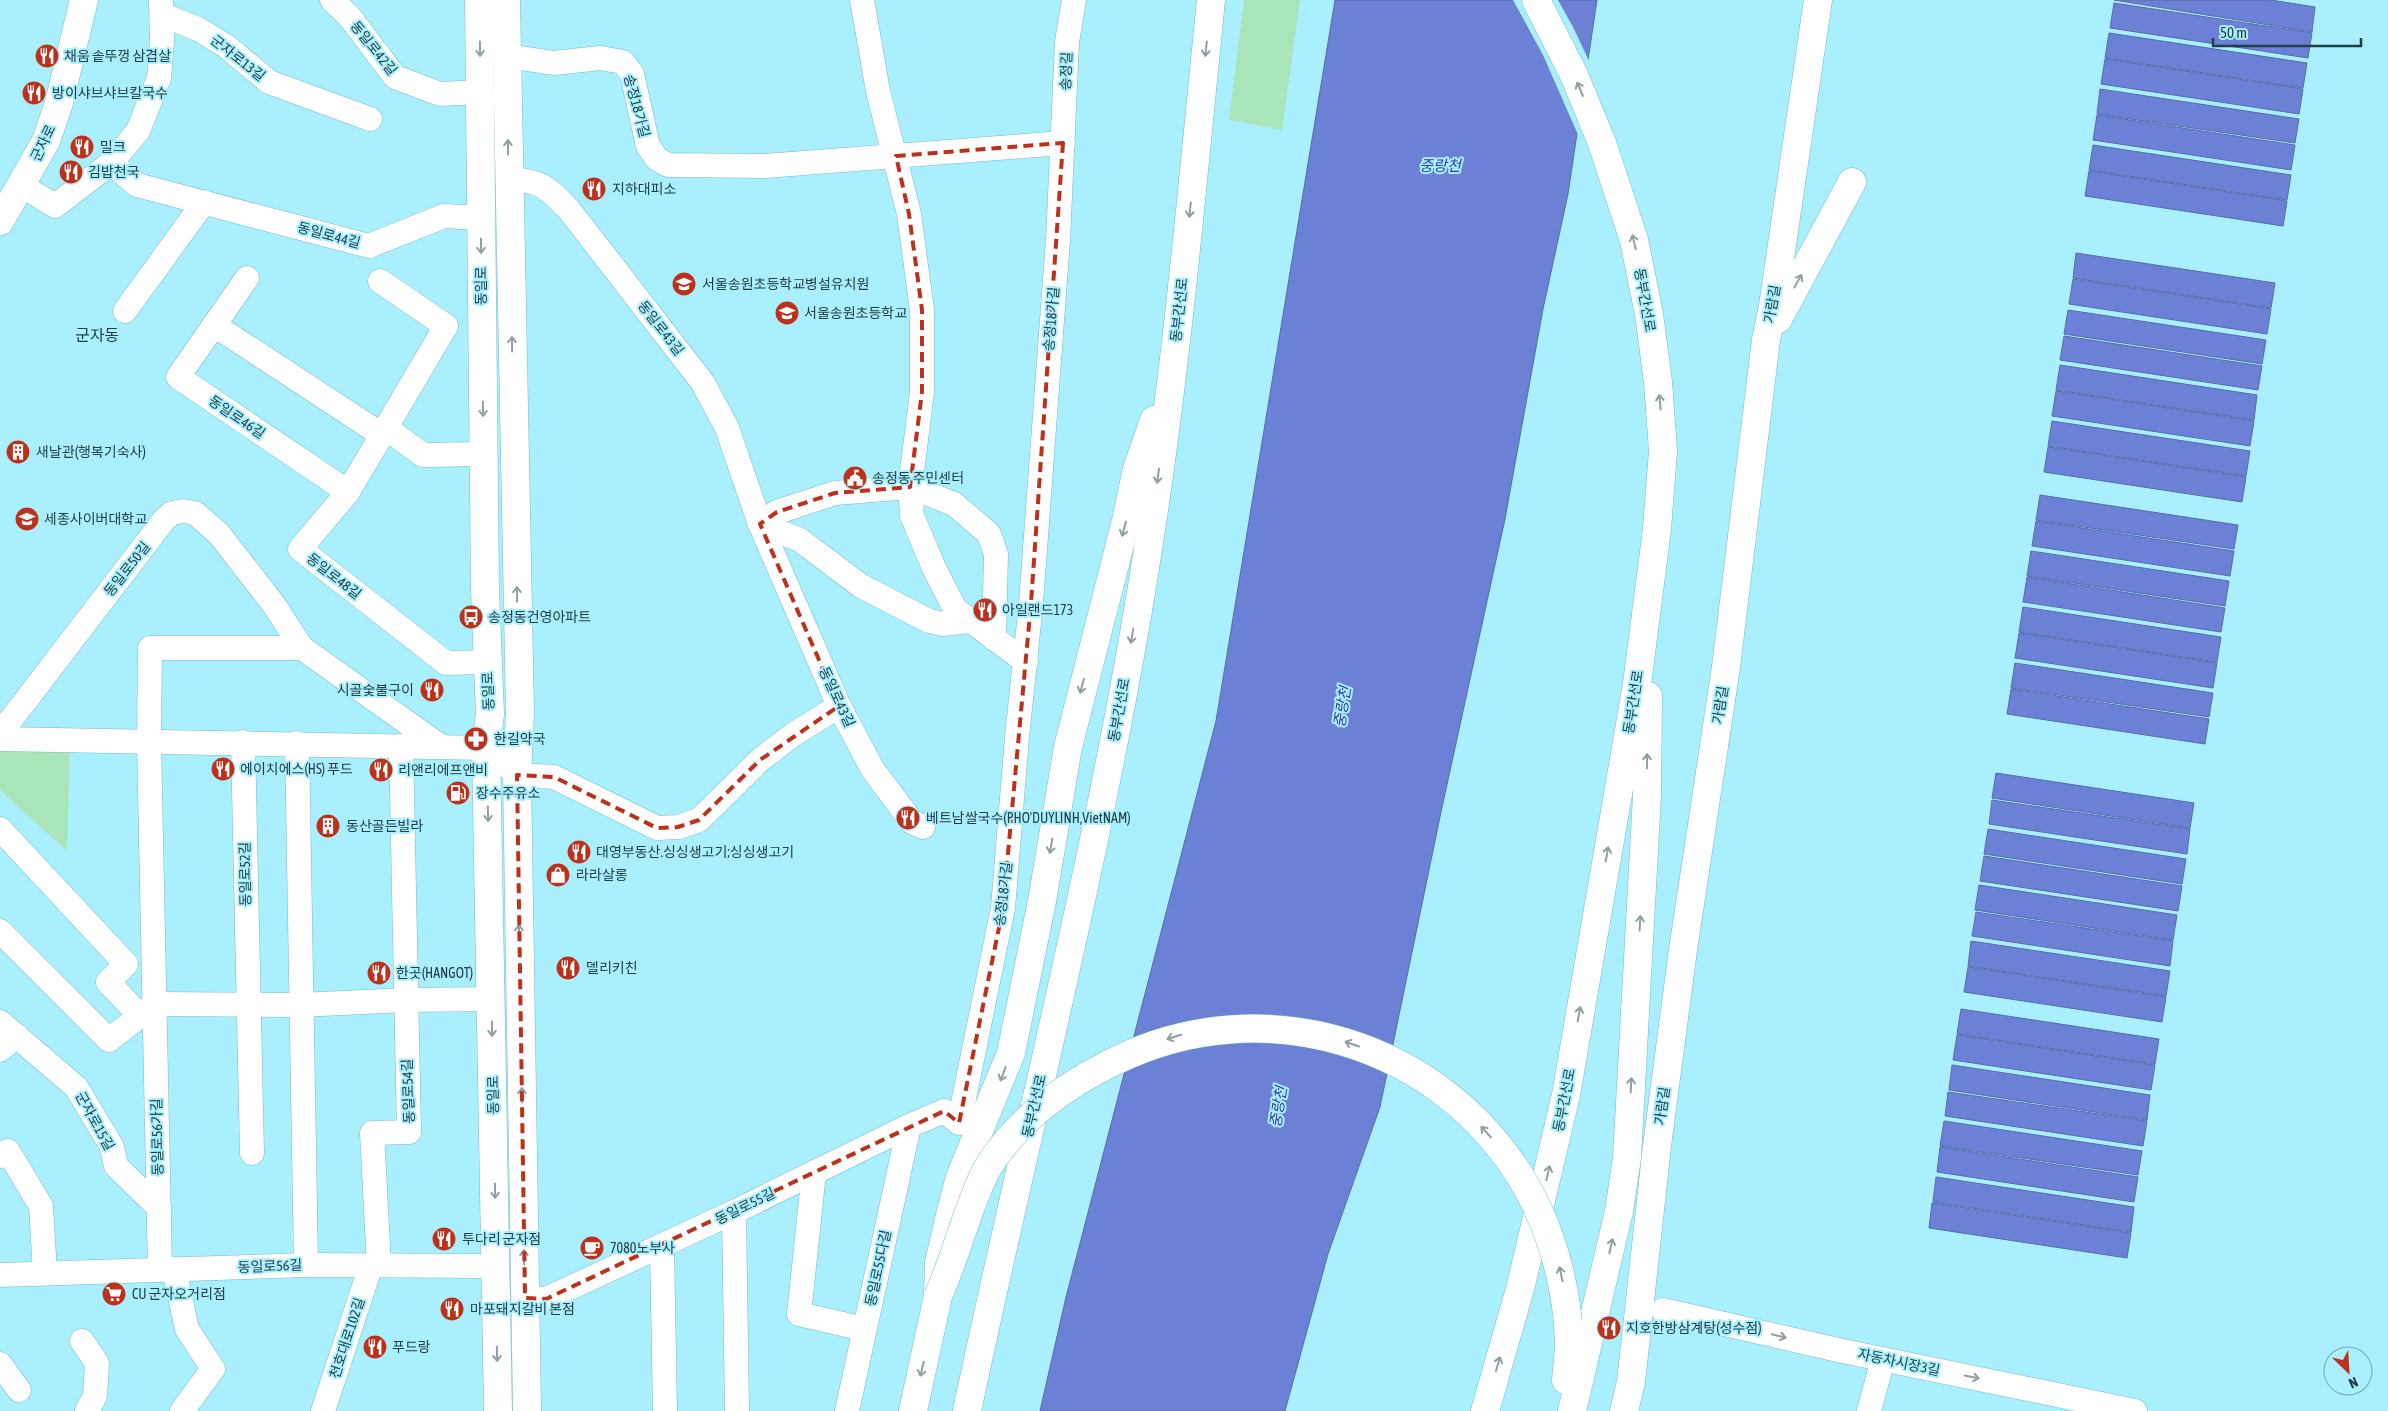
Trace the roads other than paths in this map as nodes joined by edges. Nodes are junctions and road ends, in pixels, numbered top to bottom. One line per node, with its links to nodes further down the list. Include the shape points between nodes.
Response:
1 (84, 0): 19 (main road, 군자로, via 59,103 46,141)
2 (332, 0): 12 (street, 동일로42길, via 349,16 395,77 440,94)
3 (479, 0): 12 (main road, 동일로, one-way to 12)
4 (506, 0): 11 (main road, 동일로)
5 (862, 0): 15 (street, via 878,91)
6 (1074, 0): 14 (street, 송정길, via 1067,42)
7 (1211, 0): 30 (main road, 동부간선로, one-way to 30)
8 (1536, 0): 36 (main road, 동부간선로, one-way to 8, via 1663,451 1649,314 1634,240 1602,143 1574,75)
9 (1818, 0): 29 (main road, 가람길)
10 (162, 8): 13 (street, 군자로13길, via 226,46 269,82); 16 (street, 군자로13길, via 159,78 138,132)
11 (507, 56): 15 (street, 송정18가길, via 554,63 600,58 623,62 632,74 648,146 657,159 668,165 765,166); 17 (main road, 동일로, one-way to 11)
12 (480, 92): 21 (main road, 동일로)
13 (370, 119)
14 (1063, 143): 15 (street, 송정18가길); 43 (street, 송정18가길)
15 (896, 156): 33 (street, via 909,214 922,310 922,392)
16 (111, 162): 19 (street, 군자로13길, via 55,206); 20 (street, 동일로44길, via 137,185)
17 (508, 179): 35 (street, 동일로43길, via 530,180 547,187 570,211 703,384 727,428); 41 (main road, 동일로, one-way to 17)
18 (1852, 182): 29 (main road, one-way to 18)
19 (21, 185): 22 (main road, 군자로)
20 (204, 202): 21 (street, 동일로44길, via 369,246 444,216); 25 (street)
21 (481, 218): 26 (main road, 동일로, one-way to 26)
22 (0, 221)
23 (247, 278): 27 (street, 동일로46길)
24 (380, 280): 28 (street)
25 (125, 311)
26 (482, 324): 28 (street); 32 (main road, 동일로, one-way to 32)
27 (214, 325): 31 (street); 34 (street, 동일로46길, via 178,377)
28 (446, 326): 31 (street)
29 (1766, 340): 99 (main road, 가람길, via 1727,657 1657,1146 1631,1382)
30 (1173, 366): 77 (main road, one-way to 77, via 1137,469 1068,747 1011,1053 960,1177 939,1263); 95 (main road, 동부간선로, one-way to 95, via 1151,531 1107,775)
31 (384, 431): 32 (street, via 423,455); 34 (street, 동일로48길)
32 (484, 454): 37 (main road, 동일로)
33 (910, 487): 35 (street, via 835,493 777,512); 38 (street, via 912,516 934,568 955,609); 39 (street, via 954,504 989,534 996,554)
34 (348, 492): 42 (street, 동일로48길, via 300,549 446,663)
35 (760, 524): 38 (street, via 800,540 861,586 929,621 944,624); 44 (street, 동일로43길)
36 (1650, 587): 96 (main road, 동부간선로, one-way to 36, via 1520,1289 1566,1095 1637,684); 98 (main road, one-way to 36, via 1615,1228 1627,1158 1647,796)
37 (485, 590): 41 (main road, via 500,628 501,658 509,658); 42 (main road, 동일로)
38 (971, 621): 39 (street)
39 (994, 639): 43 (street)
40 (302, 648): 45 (street, 동일로50길, via 220,534 195,514 172,513); 47 (street, via 150,648); 51 (street, 동일로50길)
41 (519, 649): 53 (main road, 동일로)
42 (487, 662): 52 (main road, 동일로, via 490,714)
43 (1026, 662): 63 (street, 송정18가길, via 1003,908)
44 (839, 706): 53 (street, via 760,760 699,820 678,827 657,828 554,777); 54 (street, 동일로43길, via 873,770 912,822)
45 (0, 734)
46 (0, 739): 47 (street)
47 (149, 740): 48 (street); 61 (street, 동일로56가길)
48 (243, 742): 49 (street); 60 (street, 동일로52길)
49 (296, 743): 50 (street); 59 (street)
50 (401, 746): 51 (street); 58 (street)
51 (440, 746): 52 (street)
52 (486, 748): 53 (street); 57 (main road, 동일로, one-way to 57)
53 (517, 775): 78 (main road, 동일로, one-way to 53)
54 (923, 827)
55 (0, 829): 61 (street, via 126,964 108,982)
56 (0, 931): 61 (street, via 109,1040)
57 (492, 999): 58 (street); 73 (main road, 동일로, one-way to 73)
58 (406, 1000): 59 (street); 71 (street, 동일로54길, via 409,1132 372,1133)
59 (300, 1005): 60 (street); 72 (street)
60 (248, 1006): 61 (street); 65 (street)
61 (147, 1010): 68 (street, 동일로56가길)
62 (6, 1036): 68 (street, 군자로15길, via 76,1087 112,1147 116,1166)
63 (959, 1123): 64 (street, 동일로55길, via 944,1111)
64 (909, 1126): 67 (street, 동일로55길); 80 (street, 동일로55다길)
65 (252, 1153)
66 (0, 1156): 75 (street, via 8,1151 41,1206)
67 (814, 1172): 69 (street, 동일로55길); 80 (street, via 799,1314)
68 (159, 1208): 74 (street, 동일로56가길)
69 (734, 1212): 70 (street, 동일로55길); 92 (street)
70 (662, 1246): 78 (street, 동일로55길, via 546,1299); 91 (street)
71 (375, 1265): 72 (street, 동일로56길); 73 (street, 동일로56길); 88 (street, 천호대로102길)
72 (306, 1266): 74 (street, 동일로56길)
73 (496, 1266): 89 (main road, 동일로, one-way to 89)
74 (167, 1269): 75 (street, 동일로56길); 87 (street, 동일로56가길, via 187,1329 213,1369)
75 (45, 1273): 76 (street, 동일로56길)
76 (0, 1275)
77 (938, 1296): 94 (main road, one-way to 94); 97 (main road, one-way to 77, bridge, via 1569,1349 1559,1265 1540,1214 1511,1162 1473,1118 1420,1076 1364,1048 1302,1031 1241,1027 1183,1035 1156,1043 1067,1086 1016,1131 982,1177 952,1266)
78 (525, 1298): 90 (main road, 동일로)
79 (1663, 1310): 82 (street, 자동차시장3길, one-way to 82)
80 (864, 1329): 93 (street, 동일로55다길)
81 (82, 1341): 86 (street, via 97,1363 95,1396)
82 (1884, 1359): 85 (street, 자동차시장3길, one-way to 85); 100 (street)
83 (0, 1364): 84 (street)
84 (20, 1390)
85 (2088, 1406): 101 (street, 자동차시장3길)
86 (87, 1411)
87 (182, 1411)
88 (323, 1411)
89 (498, 1411)
90 (527, 1411)
91 (665, 1411)
92 (737, 1411)
93 (847, 1411)
94 (913, 1411)
95 (967, 1411)
96 (1485, 1411)
97 (1561, 1411)
98 (1572, 1411)
99 (1624, 1411)
100 (1869, 1411)
101 (2135, 1411)

